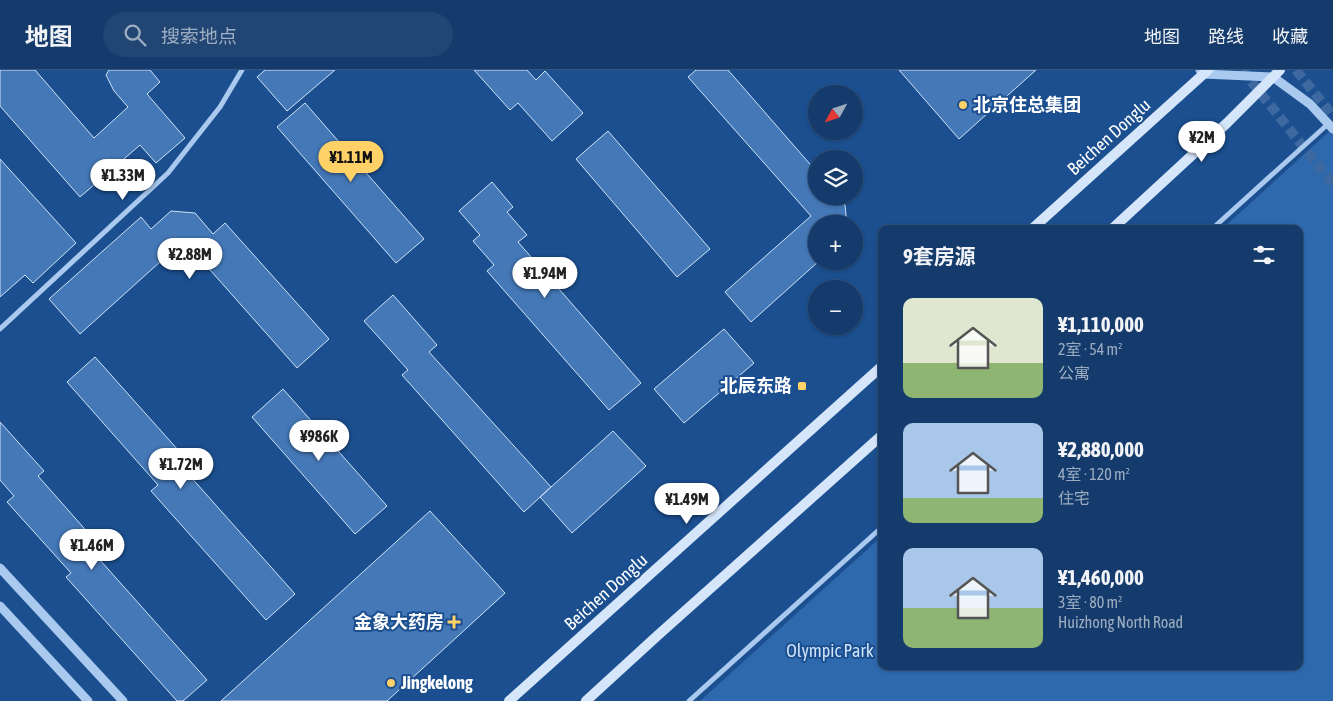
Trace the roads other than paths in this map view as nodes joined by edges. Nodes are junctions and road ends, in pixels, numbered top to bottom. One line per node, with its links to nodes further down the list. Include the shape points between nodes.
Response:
1 (242, 70): 8 (street, via 220,107 168,173)
2 (1203, 71): 3 (street); 5 (main road, Beichen Donglu)
3 (1275, 72): 4 (street); 6 (main road, via 1227,123)
4 (1331, 126): 7 (street)
5 (1036, 225)
6 (1116, 225)
7 (1217, 225)
8 (0, 329)
9 (878, 369): 16 (main road, Beichen Donglu)
10 (878, 439): 17 (main road)
11 (878, 531): 18 (street)
12 (0, 568): 15 (street)
13 (0, 606): 14 (street)
14 (88, 701)
15 (124, 701)
16 (509, 701)
17 (586, 701)
18 (689, 701)

